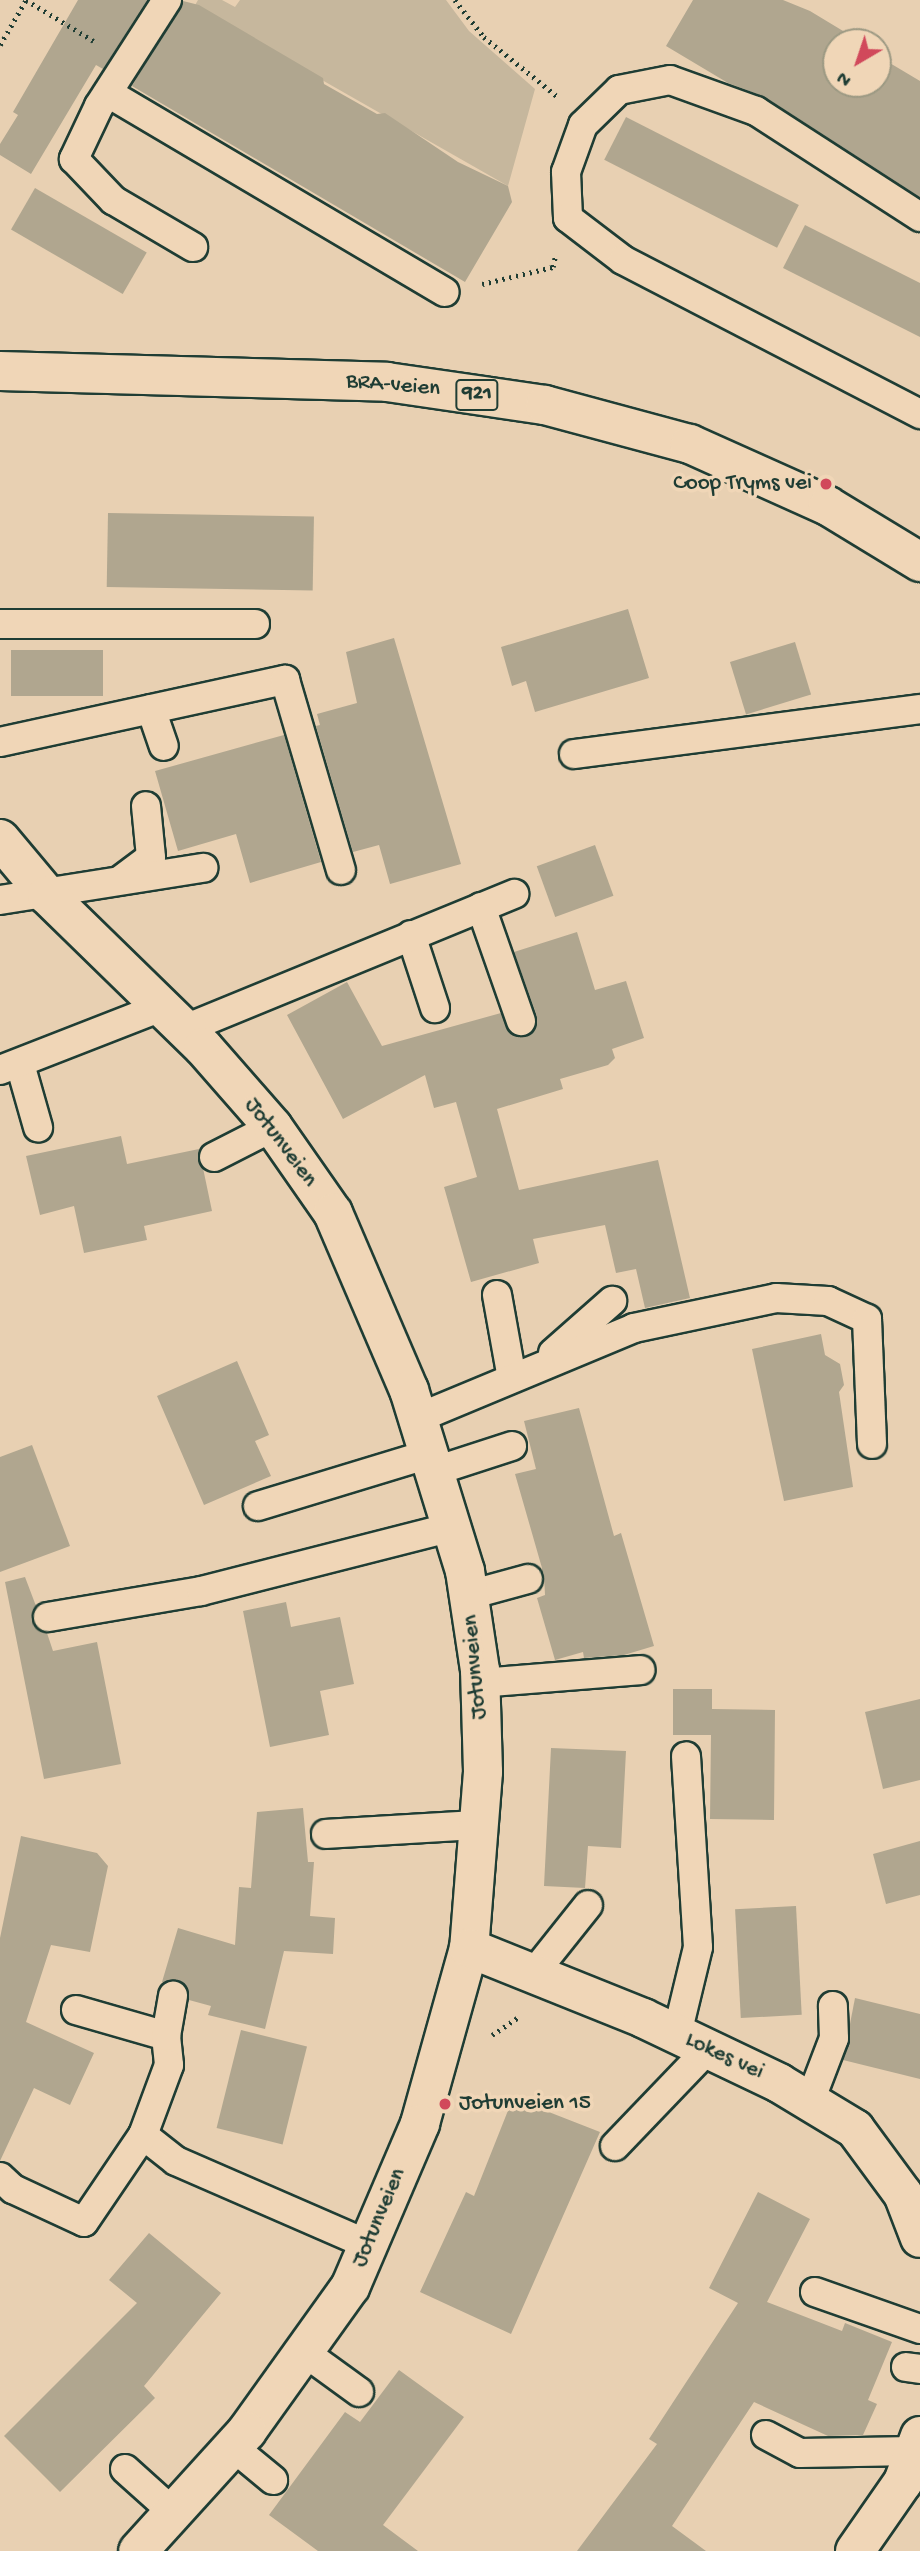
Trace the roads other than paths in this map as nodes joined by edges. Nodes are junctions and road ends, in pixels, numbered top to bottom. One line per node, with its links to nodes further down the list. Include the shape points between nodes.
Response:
1 (167, 0): 2 (lane)
2 (108, 93): 4 (lane, via 74,159 113,200); 5 (lane)
3 (920, 217): 7 (lane, via 756,111 670,80 619,90 588,120 566,172 568,218 623,260)
4 (193, 247)
5 (445, 292)
6 (0, 371): 8 (street, BRA-veien / 921, via 387,382 545,405 690,444 828,506)
7 (920, 414)
8 (920, 562)
9 (0, 624): 10 (lane)
10 (255, 624)
11 (150, 709): 13 (lane); 14 (lane); 19 (lane, via 285,680)
12 (920, 709): 15 (lane)
13 (0, 742)
14 (164, 746)
15 (574, 754)
16 (146, 806): 20 (lane, via 151,857)
17 (0, 839): 22 (street, Jotunveien)
18 (203, 868): 20 (lane)
19 (341, 870)
20 (117, 883): 22 (lane)
21 (514, 894): 24 (lane)
22 (47, 895): 23 (lane); 27 (street, Jotunveien)
23 (0, 900)
24 (481, 907): 25 (lane); 28 (lane)
25 (411, 935): 26 (lane); 27 (lane)
26 (435, 1008)
27 (173, 1018): 29 (lane); 31 (street, Jotunveien)
28 (521, 1021)
29 (10, 1067): 30 (lane)
30 (38, 1127)
31 (273, 1127): 32 (lane); 36 (street, Jotunveien, via 333,1213)
32 (214, 1157)
33 (496, 1295): 35 (lane)
34 (612, 1301): 35 (lane)
35 (524, 1374): 36 (lane); 37 (lane, via 634,1328 776,1298 828,1301 867,1319)
36 (418, 1418): 39 (street, Jotunveien)
37 (872, 1444)
38 (512, 1446): 39 (lane)
39 (432, 1463): 40 (lane); 41 (street, Jotunveien)
40 (258, 1506)
41 (452, 1527): 43 (street, Jotunveien); 44 (lane, via 201,1591)
42 (528, 1579): 43 (lane)
43 (468, 1595): 46 (street, Jotunveien)
44 (48, 1617)
45 (640, 1670): 46 (lane)
46 (480, 1683): 48 (street, Jotunveien)
47 (686, 1755): 57 (lane, via 698,1947)
48 (479, 1825): 49 (lane); 51 (street, Jotunveien)
49 (326, 1834)
50 (588, 1905): 52 (lane)
51 (469, 1948): 52 (street, Lokes vei); 63 (street, Jotunveien, via 420,2124)
52 (533, 1974): 57 (street, Lokes vei)
53 (173, 1996): 56 (lane)
54 (834, 2006): 58 (lane, via 834,2038)
55 (76, 2010): 56 (lane)
56 (166, 2036): 59 (lane, via 169,2065)
57 (692, 2042): 58 (street, Lokes vei); 60 (lane)
58 (810, 2101): 62 (street, Lokes vei, via 855,2129)
59 (143, 2135): 61 (lane, via 85,2222 13,2189); 63 (lane, via 176,2161)
60 (615, 2146)
61 (0, 2177)
62 (917, 2220)
63 (369, 2245): 66 (street, Jotunveien, via 350,2287)
64 (814, 2292): 65 (lane)
65 (920, 2329)
66 (304, 2352): 67 (lane); 70 (street, Jotunveien)
67 (359, 2392)
68 (766, 2435): 69 (lane, via 800,2454)
69 (917, 2444): 74 (street, via 903,2482)
70 (233, 2447): 72 (lane); 73 (street, Jotunveien)
71 (125, 2469): 73 (lane)
72 (273, 2480)
73 (174, 2513): 75 (street, Jotunveien)
74 (866, 2546)
75 (138, 2551)

